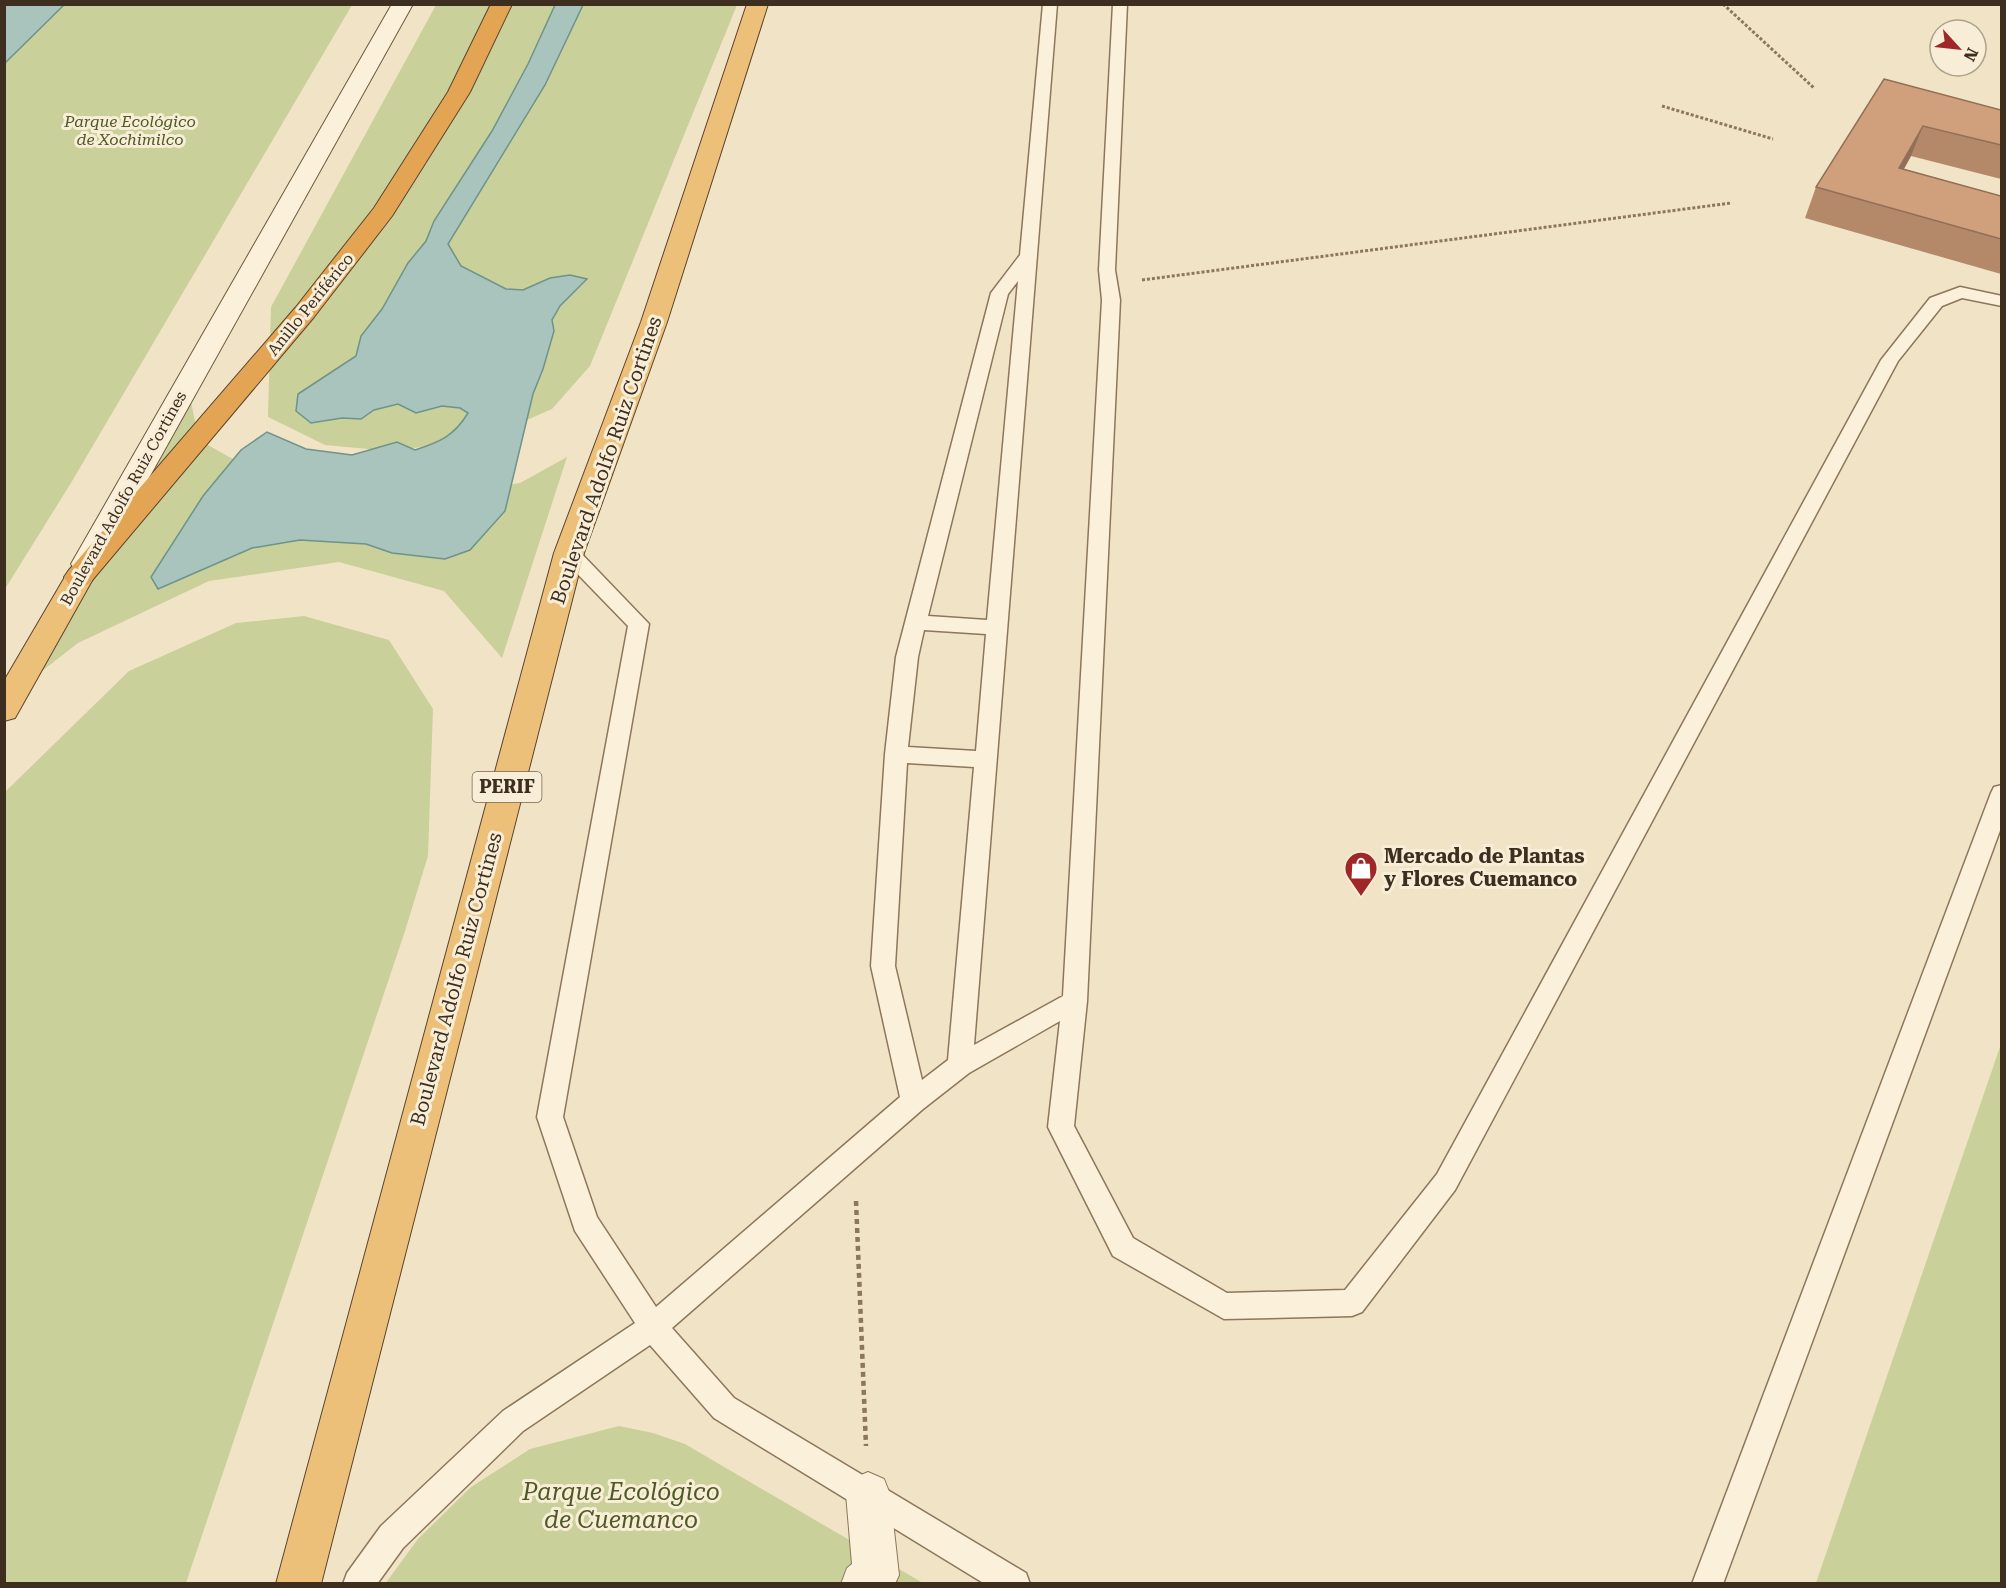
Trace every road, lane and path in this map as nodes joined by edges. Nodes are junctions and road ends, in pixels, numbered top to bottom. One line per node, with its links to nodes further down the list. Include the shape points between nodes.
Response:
1 (403, 4): 15 (main road, Boulevard Adolfo Ruiz Cortines)
2 (502, 4): 15 (highway, Anillo Periférico, via 459,92 384,211 305,312)
3 (758, 4): 14 (highway, Boulevard Adolfo Ruiz Cortines / PERIF, via 654,322)
4 (1050, 4): 11 (lane)
5 (1120, 4): 12 (lane)
6 (1723, 4): 7 (path)
7 (1814, 88)
8 (1662, 106): 9 (path)
9 (1773, 139)
10 (1731, 203): 12 (path)
11 (1030, 254): 16 (lane, via 1000,293); 17 (lane)
12 (1109, 284): 22 (lane)
13 (2001, 301): 22 (lane, via 1960,292 1936,302 1890,360 1446,1182 1352,1303 1224,1306 1123,1248 1061,1127)
14 (569, 554): 26 (lane, via 639,624 549,1117 585,1222); 28 (highway, Boulevard Adolfo Ruiz Cortines / PERIF)
15 (79, 577): 18 (highway, Boulevard Adolfo Ruiz Cortines)
16 (916, 622): 17 (lane); 19 (lane)
17 (998, 628): 20 (lane)
18 (4, 710)
19 (896, 754): 20 (lane); 24 (lane, via 883,966)
20 (987, 760): 23 (lane)
21 (2001, 793): 32 (lane)
22 (1075, 1001): 23 (lane)
23 (960, 1065): 24 (lane)
24 (914, 1101): 25 (lane)
25 (854, 1152): 26 (lane); 27 (path)
26 (653, 1327): 27 (lane, via 724,1408); 29 (lane, via 513,1421 392,1537)
27 (868, 1494): 30 (main road, via 876,1575); 31 (lane)
28 (298, 1584)
29 (358, 1584)
30 (863, 1584)
31 (1015, 1584)
32 (1707, 1584)

